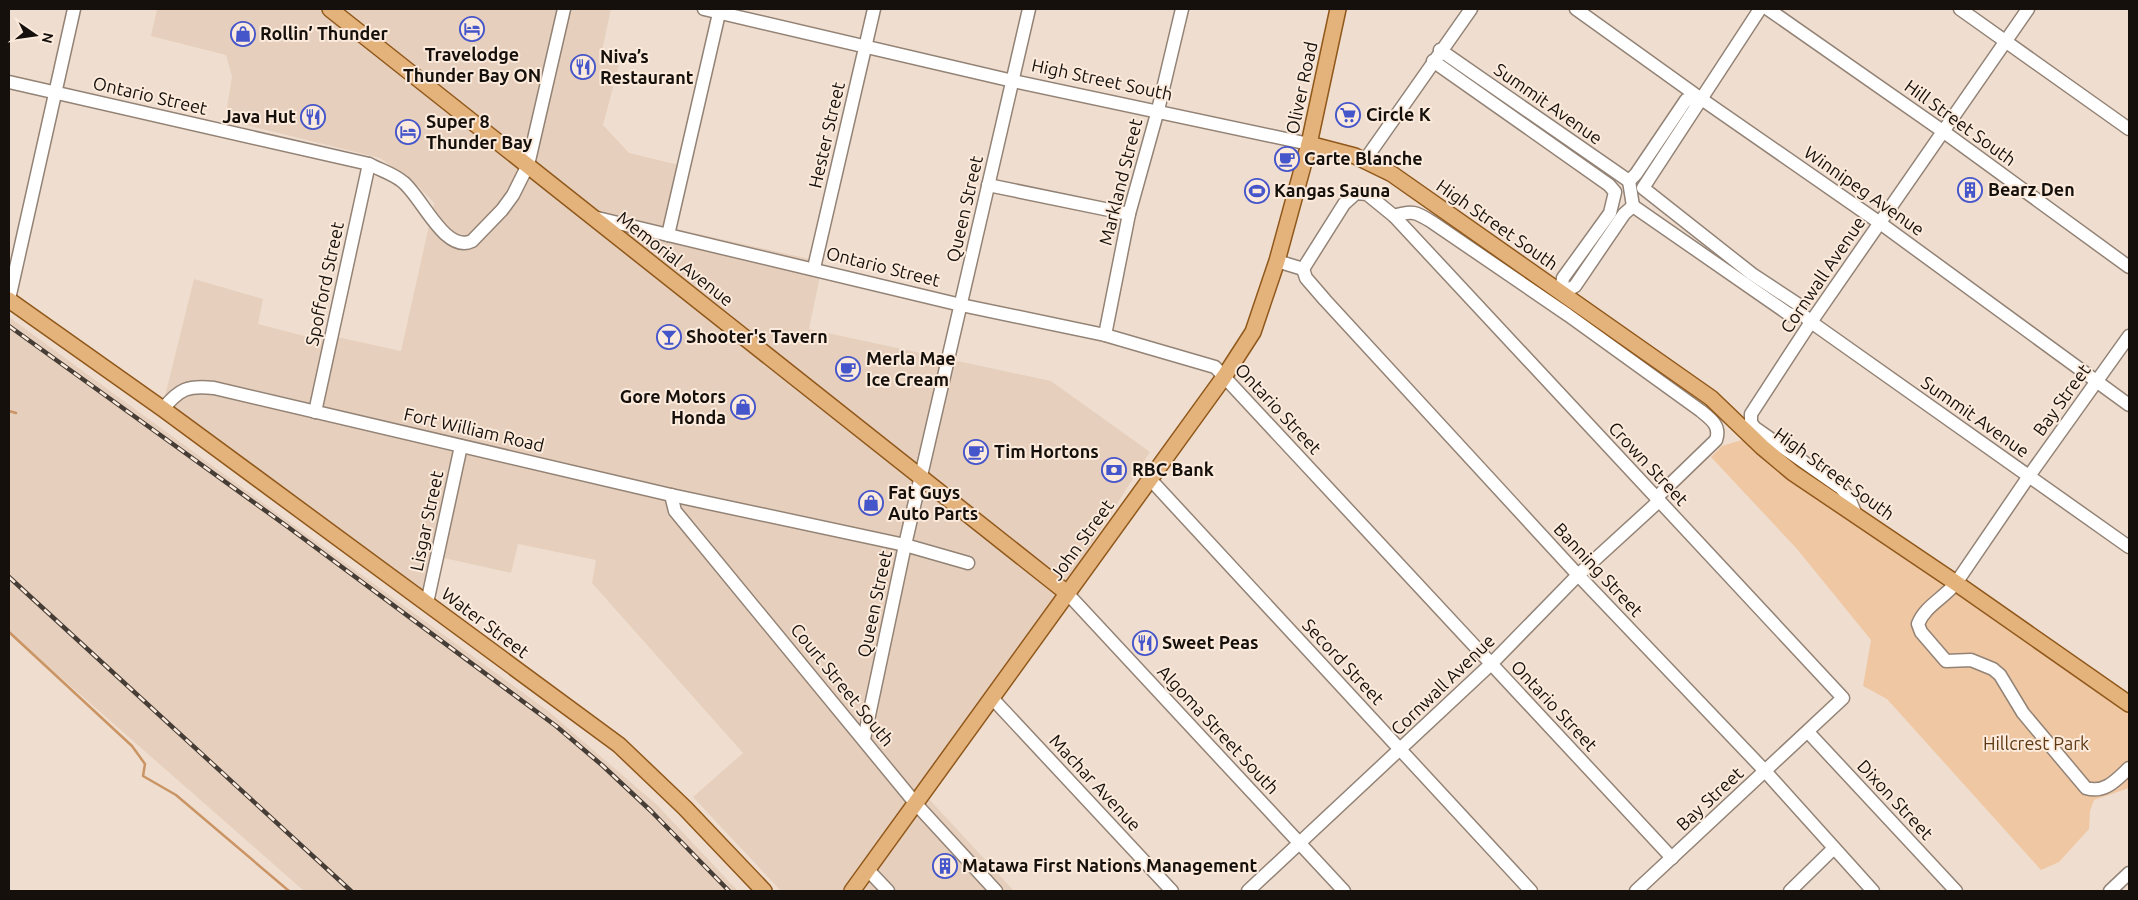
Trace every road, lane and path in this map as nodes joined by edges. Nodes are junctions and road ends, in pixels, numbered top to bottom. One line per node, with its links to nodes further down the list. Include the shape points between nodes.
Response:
1 (74, 9): 21 (street)
2 (330, 9): 29 (main road, Memorial Avenue)
3 (564, 9): 29 (street)
4 (704, 9): 15 (street, High Street South)
5 (874, 9): 17 (street, Hester Street)
6 (1029, 9): 19 (street, Queen Street)
7 (1182, 9): 23 (street, Markland Street)
8 (1338, 9): 26 (main road, Oliver Road)
9 (1471, 9): 18 (street)
10 (1576, 9): 22 (street, Winnipeg Avenue)
11 (1760, 9): 22 (street)
12 (1768, 9): 25 (street, Hill Street South)
13 (1960, 9): 16 (street)
14 (2028, 9): 16 (street, Cornwall Avenue)
15 (720, 11): 17 (street, High Street South); 37 (street)
16 (2006, 41): 24 (street); 25 (street, Cornwall Avenue)
17 (865, 47): 19 (street, High Street South); 40 (street, Hester Street)
18 (1437, 56): 27 (street); 30 (street, Summit Avenue); 43 (street, Summit Avenue, via 1615,192 1610,213 1563,278)
19 (1013, 81): 23 (street, High Street South); 31 (street, Queen Street)
20 (9, 82): 21 (street, Ontario Street)
21 (56, 93): 28 (street, Ontario Street); 44 (street)
22 (1700, 98): 30 (street, via 1686,100); 36 (street, Winnipeg Avenue); 42 (street, Summit Avenue, via 1643,188)
23 (1158, 110): 26 (street, High Street South); 33 (street, Markland Street)
24 (2129, 128)
25 (1944, 132): 36 (street, Cornwall Avenue); 39 (street, Hill Street South)
26 (1309, 144): 27 (main road, High Street South); 38 (main road, Oliver Road)
27 (1366, 160): 43 (main road, High Street South, via 1392,174)
28 (369, 164): 29 (street, Ontario Street, via 403,182 441,230 459,244 472,242 490,223 513,194); 53 (street, Spofford Street)
29 (528, 165): 34 (main road, Memorial Avenue)
30 (1632, 178): 32 (street)
31 (988, 185): 33 (street); 45 (street, Queen Street)
32 (1633, 206): 42 (street, Summit Avenue); 43 (street, via 1624,214 1575,286)
33 (1129, 214): 47 (street, Markland Street)
34 (590, 216): 37 (street, Ontario Street); 56 (main road, Memorial Avenue)
35 (1394, 216): 41 (street, via 1367,194 1356,193 1344,204); 59 (street, Crown Street); 59 (street, Cornwall Avenue, via 1408,211 1432,222 1568,315 1714,423 1718,434 1716,440)
36 (1880, 223): 46 (street, Cornwall Avenue); 50 (street, Winnipeg Avenue)
37 (668, 235): 40 (street, Ontario Street)
38 (1277, 261): 41 (street); 49 (main road, John Street, via 1253,332)
39 (2129, 267)
40 (814, 268): 45 (street, Ontario Street)
41 (1303, 268): 64 (street, Banning Street, via 1313,286)
42 (1749, 279): 46 (street, Summit Avenue, via 1790,315)
43 (1561, 294): 60 (main road, High Street South, via 1712,398 1762,447)
44 (9, 300): 52 (main road)
45 (961, 305): 47 (street, Ontario Street); 56 (street, Queen Street)
46 (1806, 318): 55 (street, Summit Avenue); 60 (street, Cornwall Avenue, via 1751,414 1751,423 1841,488)
47 (1105, 336): 49 (street, Ontario Street, via 1215,367)
48 (2129, 336): 50 (street, Bay Street)
49 (1224, 377): 57 (main road, John Street); 68 (street, Ontario Street)
50 (2096, 382): 51 (street, Winnipeg Avenue); 55 (street, Bay Street)
51 (2129, 405)
52 (163, 409): 53 (street, Fort William Road, via 182,390 199,386); 67 (main road, Water Street)
53 (315, 412): 54 (street, Fort William Road)
54 (461, 446): 58 (street, Fort William Road); 67 (street, Lisgar Street)
55 (2029, 476): 62 (street, Summit Avenue); 65 (street, Bay Street)
56 (922, 477): 61 (street, Queen Street); 66 (main road, Memorial Avenue)
57 (1150, 479): 66 (main road, John Street); 73 (street, Secord Street)
58 (671, 495): 61 (street, Fort William Road); 72 (street, Court Street South, via 675,511)
59 (1657, 500): 64 (street, Cornwall Avenue); 71 (street, Crown Street, via 1843,698)
60 (1856, 515): 65 (main road, High Street South)
61 (905, 545): 63 (street, Fort William Road); 72 (street, Queen Street)
62 (2129, 547)
63 (968, 562)
64 (1578, 575): 68 (street, Cornwall Avenue); 75 (street, Banning Street)
65 (1956, 583): 70 (main road, High Street South); 74 (street, Bay Street, via 1945,596 1925,610 1918,624 1938,653 1950,663 1971,660 2000,675 2023,714 2086,788 2098,790 2108,786)
66 (1067, 593): 69 (main road, John Street); 77 (street, Algoma Street South)
67 (427, 603): 82 (main road, Water Street, via 619,745)
68 (1491, 664): 73 (street, Cornwall Avenue); 79 (street, Ontario Street)
69 (992, 698): 76 (main road, John Street); 86 (street, Machar Avenue)
70 (2129, 704)
71 (1808, 732): 75 (street, Bay Street); 93 (street, Dixon Street)
72 (864, 739): 76 (street, Court Street South)
73 (1400, 749): 77 (street, Cornwall Avenue); 89 (street, Secord Street)
74 (2129, 768)
75 (1765, 772): 78 (street, Banning Street); 79 (street, Bay Street)
76 (916, 804): 80 (main road, John Street); 85 (street, Court Street South)
77 (1300, 843): 87 (street, Cornwall Avenue); 88 (street, Algoma Street South)
78 (1834, 848): 91 (street); 92 (street, Banning Street)
79 (1672, 858): 90 (street, Bay Street)
80 (868, 870): 83 (main road, John Street); 84 (street)
81 (2129, 873): 94 (street)
82 (764, 891)
83 (852, 891)
84 (888, 891)
85 (996, 891)
86 (1172, 891)
87 (1248, 891)
88 (1344, 891)
89 (1531, 891)
90 (1636, 891)
91 (1790, 891)
92 (1873, 891)
93 (1956, 891)
94 (2110, 891)

